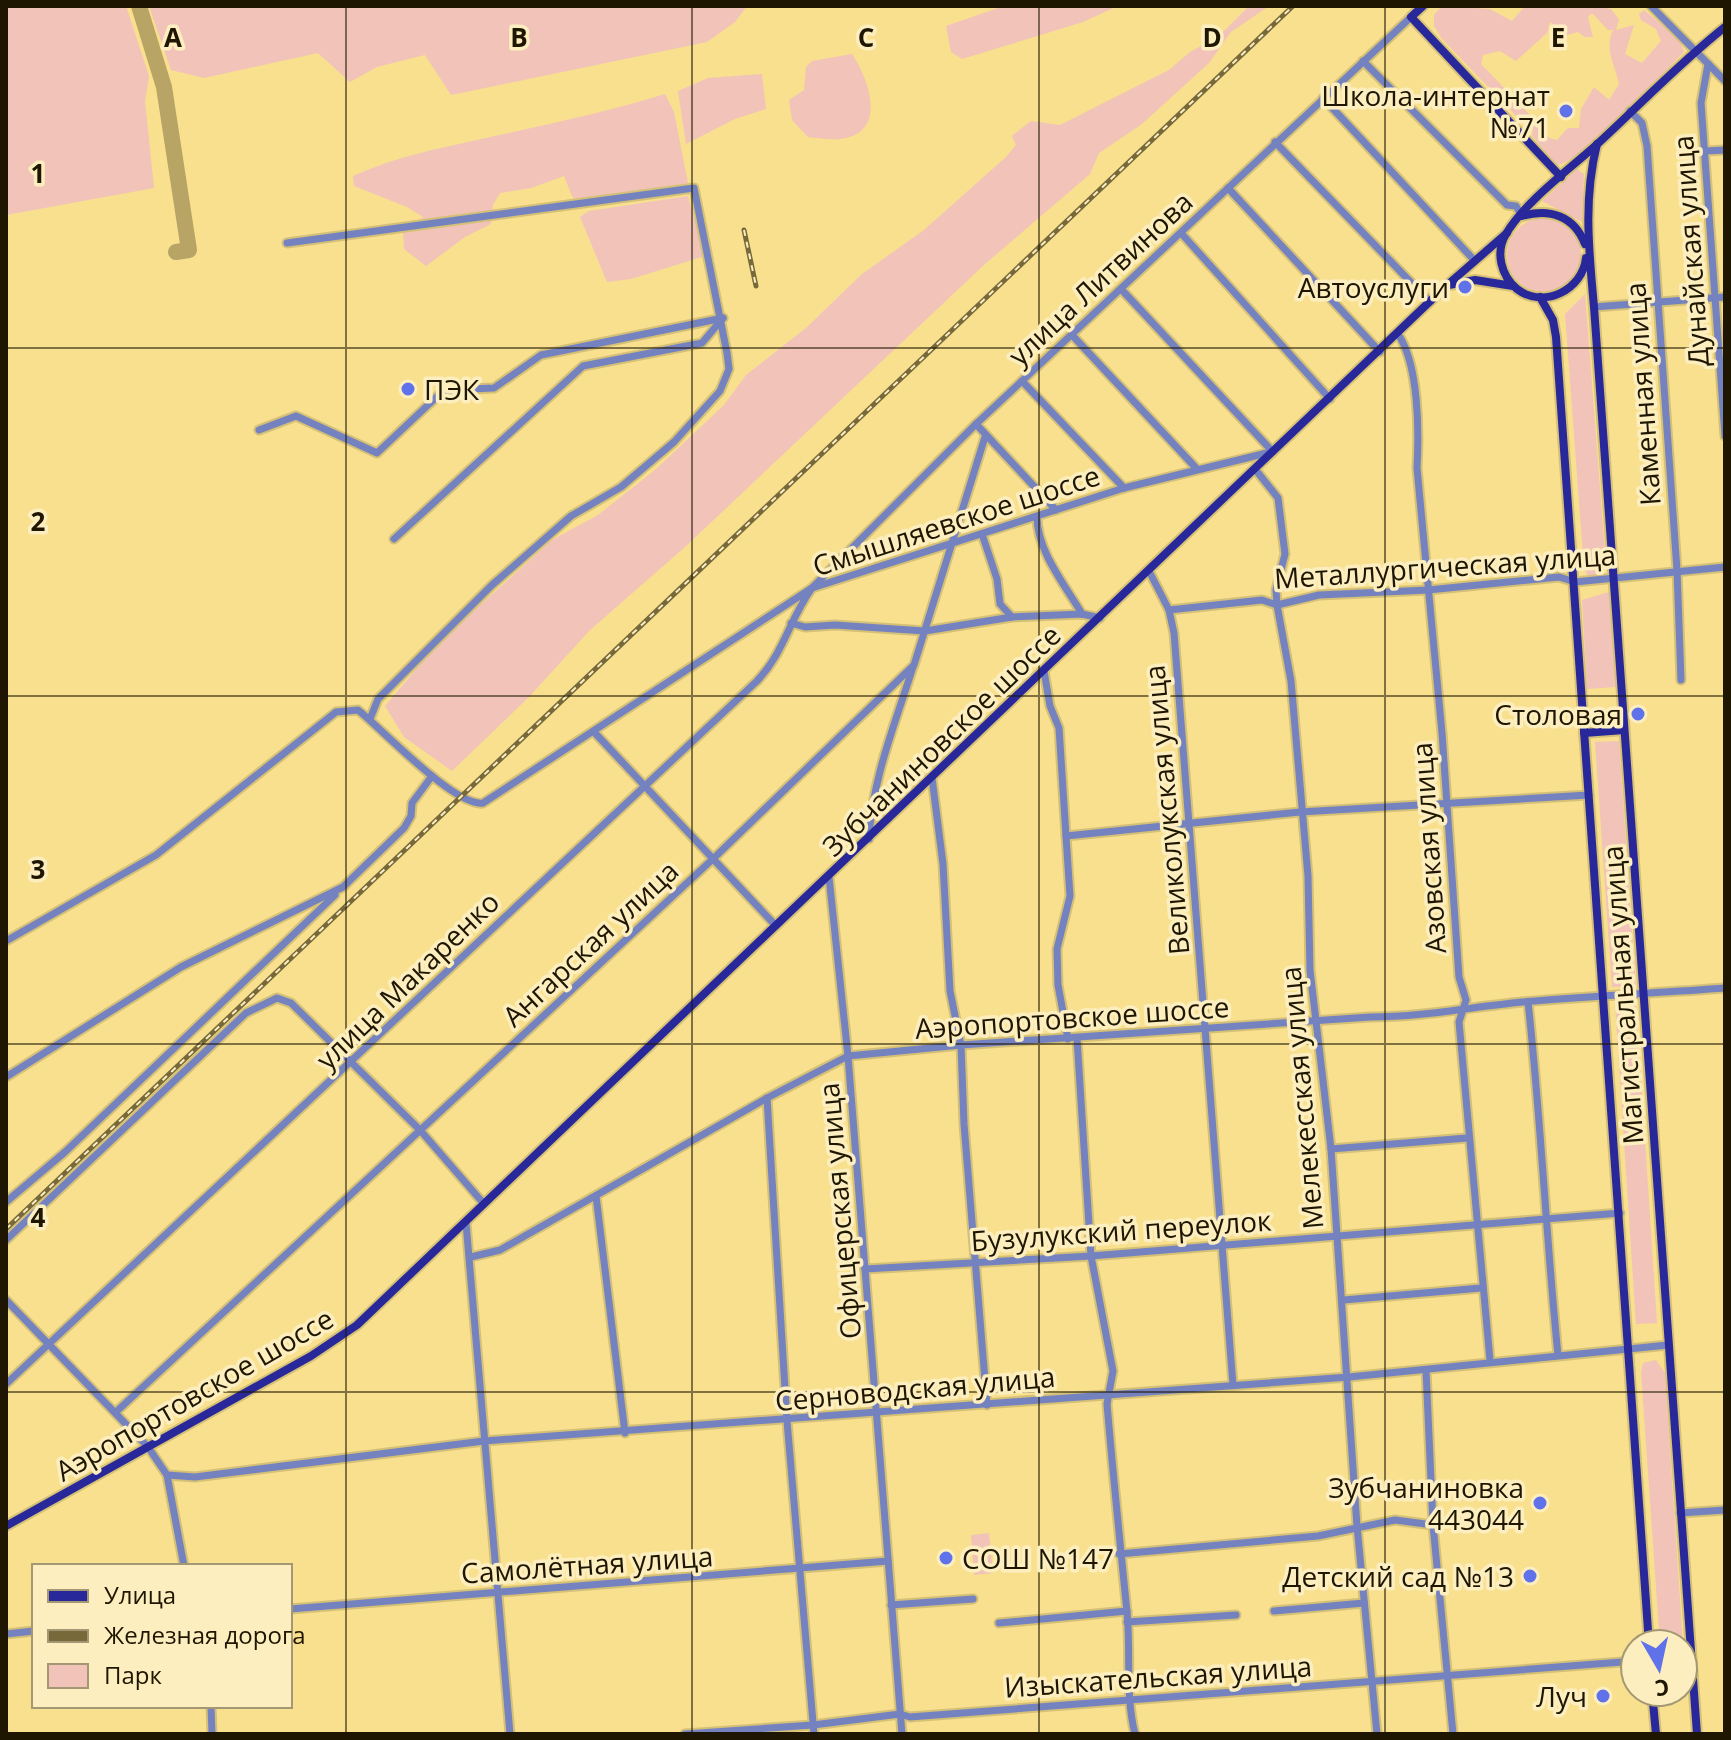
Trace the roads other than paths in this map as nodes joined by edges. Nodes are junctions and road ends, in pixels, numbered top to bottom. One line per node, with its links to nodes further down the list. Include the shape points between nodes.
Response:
1 (1423, 6): 3 (main road, улица Литвинова)
2 (1651, 6): 5 (street)
3 (1411, 17): 6 (street, улица Литвинова); 15 (main road)
4 (1725, 27): 5 (main road)
5 (1695, 50): 7 (street); 10 (main road)
6 (1363, 61): 9 (street, улица Литвинова); 17 (street)
7 (1708, 64): 8 (street); 14 (street, Дунайская улица, via 1701,103)
8 (1725, 81)
9 (1323, 98): 11 (street, улица Литвинова); 22 (street)
10 (1630, 111): 12 (main road); 30 (street, Каменная улица, via 1642,123 1647,146)
11 (1275, 142): 16 (street, улица Литвинова); 29 (street)
12 (1597, 144): 15 (main road); 21 (main road)
13 (1725, 150): 14 (street)
14 (1705, 151): 28 (street, Дунайская улица)
15 (1561, 177): 17 (main road)
16 (1228, 188): 18 (street, улица Литвинова); 35 (street)
17 (1522, 216): 19 (main road); 21 (main road, via 1545,212 1566,218 1581,234)
18 (1181, 233): 25 (street, улица Литвинова); 37 (street)
19 (1507, 233): 22 (main road, Зубчаниновское шоссе); 23 (main road, via 1502,267)
20 (287, 243): 32 (street, via 694,188)
21 (1586, 254): 26 (main road, via 1582,274 1569,289); 31 (main road, Магистральная улица)
22 (1474, 260): 24 (main road, Зубчаниновское шоссе)
23 (1513, 286): 24 (main road, via 1475,280); 26 (main road)
24 (1445, 287): 29 (main road, Зубчаниновское шоссе)
25 (1121, 289): 34 (street, улица Литвинова); 42 (street)
26 (1540, 297): 55 (main road, Магистральная улица, via 1556,337)
27 (1725, 297): 28 (street)
28 (1715, 298): 30 (street); 40 (street, Дунайская улица)
29 (1430, 302): 33 (main road, Зубчаниновское шоссе)
30 (1658, 302): 31 (street); 52 (street, Каменная улица)
31 (1594, 307): 54 (main road, Магистральная улица)
32 (723, 318): 39 (street, via 541,355 494,388 444,390 377,453 296,416); 49 (street, via 702,343 583,366); 68 (street, via 729,369 720,391 674,442 621,487 571,516 492,585 378,699)
33 (1398, 334): 35 (main road, Зубчаниновское шоссе); 57 (street, Азовская улица, via 1407,348 1417,414)
34 (1072, 335): 36 (street, улица Литвинова); 43 (street)
35 (1380, 352): 37 (main road, Зубчаниновское шоссе)
36 (1022, 381): 38 (street, улица Литвинова); 45 (street)
37 (1330, 399): 42 (main road, Зубчаниновское шоссе)
38 (976, 424): 41 (street); 56 (street, улица Литвинова)
39 (259, 430)
40 (1725, 436)
41 (985, 437): 46 (street); 50 (street, Ангарская улица)
42 (1273, 452): 43 (street, Смышляевское шоссе); 44 (main road, Зубчаниновское шоссе)
43 (1196, 468): 45 (street, Смышляевское шоссе)
44 (1255, 469): 53 (main road, Зубчаниновское шоссе); 58 (street, Мелекесская улица, via 1278,498 1285,554)
45 (1124, 488): 46 (street, Смышляевское шоссе)
46 (1056, 510): 47 (street, Смышляевское шоссе)
47 (1037, 517): 48 (street, Смышляевское шоссе); 60 (street, via 1046,552)
48 (982, 534): 50 (street, Смышляевское шоссе); 61 (street, via 1000,604)
49 (394, 539)
50 (954, 543): 56 (street, Смышляевское шоссе); 64 (street, Ангарская улица)
51 (1725, 567): 52 (street, Металлургическая улица)
52 (1677, 570): 54 (street, Металлургическая улица); 67 (street, Каменная улица)
53 (1149, 571): 59 (street, Великолукская улица); 62 (main road, Зубчаниновское шоссе)
54 (1614, 576): 55 (street, Металлургическая улица); 69 (main road, Магистральная улица)
55 (1575, 582): 57 (street, Металлургическая улица, via 1559,577); 71 (main road, Магистральная улица)
56 (812, 588): 63 (street, улица Макаренко); 70 (street, Смышляевское шоссе)
57 (1428, 590): 58 (street, Металлургическая улица, via 1319,595); 76 (street, Азовская улица)
58 (1277, 605): 59 (street, Металлургическая улица, via 1262,600); 77 (street, Мелекесская улица, via 1291,681)
59 (1169, 610): 78 (street, Великолукская улица)
60 (1082, 614): 61 (street); 62 (street)
61 (1012, 617): 64 (street)
62 (1100, 618): 66 (main road, Зубчаниновское шоссе)
63 (791, 623): 64 (street); 74 (street, улица Макаренко, via 782,650 757,681)
64 (925, 631): 65 (street, Ангарская улица)
65 (914, 665): 80 (street, via 883,757); 81 (street, Ангарская улица)
66 (1044, 671): 73 (main road, Зубчаниновское шоссе); 79 (street, via 1059,728)
67 (1681, 680)
68 (370, 719): 72 (street, Смышляевское шоссе); 85 (street, via 358,710 336,712 156,855)
69 (1624, 730): 71 (main road); 87 (main road, Магистральная улица)
70 (595, 733): 72 (street, Смышляевское шоссе, via 483,803 467,800); 74 (street)
71 (1584, 733): 75 (main road, Магистральная улица)
72 (432, 776): 83 (street, via 412,803 404,828)
73 (932, 778): 80 (main road, Зубчаниновское шоссе); 94 (street, via 946,893 950,991)
74 (645, 783): 81 (street); 96 (street, улица Макаренко)
75 (1589, 795): 76 (street); 88 (main road, Магистральная улица)
76 (1446, 802): 77 (street); 90 (street, Азовская улица, via 1459,977 1466,1000)
77 (1300, 812): 78 (street); 91 (street, Мелекесская улица)
78 (1187, 822): 79 (street); 92 (street, Великолукская улица)
79 (1066, 836): 93 (street, via 1070,896 1057,949 1058,985)
80 (869, 839): 82 (main road, Зубчаниновское шоссе)
81 (715, 857): 84 (street); 99 (street, Ангарская улица)
82 (829, 877): 84 (main road, Зубчаниновское шоссе); 95 (street, Офицерская улица)
83 (343, 887): 97 (street, via 181,967); 103 (street)
84 (776, 926): 104 (main road, Зубчаниновское шоссе)
85 (6, 941)
86 (1725, 988): 87 (street, Аэропортовское шоссе)
87 (1643, 994): 88 (street, Аэропортовское шоссе); 120 (main road, Магистральная улица)
88 (1604, 997): 89 (street, Аэропортовское шоссе); 105 (main road, Магистральная улица)
89 (1528, 1002): 90 (street, Аэропортовское шоссе); 106 (street, via 1541,1112)
90 (1462, 1008): 91 (street, Аэропортовское шоссе, via 1421,1017); 100 (street, Азовская улица)
91 (1316, 1021): 92 (street, Аэропортовское шоссе); 101 (street, Мелекесская улица)
92 (1205, 1030): 93 (street, Аэропортовское шоссе); 111 (street, Великолукская улица)
93 (1072, 1039): 94 (street, Аэропортовское шоссе); 112 (street)
94 (961, 1045): 95 (street, Аэропортовское шоссе); 114 (street)
95 (848, 1056): 98 (street, Аэропортовское шоссе); 115 (street, Офицерская улица)
96 (351, 1065): 99 (street); 110 (street, via 291,1003 277,998 246,1013); 119 (street, улица Макаренко)
97 (6, 1077)
98 (767, 1098): 102 (street, Аэропортовское шоссе); 132 (street)
99 (420, 1130): 104 (street); 130 (street, Ангарская улица)
100 (1467, 1138): 101 (street); 108 (street, Азовская улица)
101 (1331, 1149): 109 (street, Мелекесская улица)
102 (596, 1196): 113 (street, Аэропортовское шоссе, via 500,1250); 133 (street)
103 (6, 1202)
104 (484, 1204): 107 (main road, Зубчаниновское шоссе)
105 (1620, 1213): 106 (street, Бузулукский переулок); 121 (main road, Магистральная улица)
106 (1544, 1219): 108 (street, Бузулукский переулок); 122 (street)
107 (466, 1223): 113 (street); 135 (main road, Аэропортовское шоссе, via 338,1339)
108 (1475, 1224): 109 (street, Бузулукский переулок); 116 (street, Азовская улица)
109 (1336, 1236): 111 (street, Бузулукский переулок); 118 (street, Мелекесская улица)
110 (6, 1240)
111 (1221, 1245): 112 (street, Бузулукский переулок); 127 (street, Великолукская улица)
112 (1091, 1256): 114 (street, Бузулукский переулок); 128 (street, via 1113,1371)
113 (471, 1257): 134 (street)
114 (977, 1263): 115 (street, Бузулукский переулок); 129 (street)
115 (865, 1269): 131 (street, Офицерская улица)
116 (1481, 1288): 118 (street); 123 (street, Азовская улица)
117 (6, 1300): 119 (street)
118 (1344, 1300): 125 (street, Мелекесская улица)
119 (48, 1344): 126 (street, улица Макаренко); 130 (street)
120 (1668, 1345): 121 (street, Серноводская улица); 138 (main road, Магистральная улица)
121 (1629, 1348): 122 (street, Серноводская улица); 156 (main road, Магистральная улица)
122 (1558, 1355): 123 (street, Серноводская улица)
123 (1490, 1360): 124 (street, Серноводская улица)
124 (1426, 1370): 125 (street, Серноводская улица); 139 (street)
125 (1349, 1377): 127 (street, Серноводская улица); 141 (street, Мелекесская улица)
126 (6, 1384)
127 (1233, 1385): 128 (street, Серноводская улица)
128 (1110, 1393): 129 (street, Серноводская улица); 142 (street)
129 (987, 1405): 131 (street, Серноводская улица)
130 (117, 1411): 135 (street)
131 (878, 1414): 132 (street, Серноводская улица); 143 (street, Офицерская улица)
132 (787, 1421): 133 (street, Серноводская улица); 145 (street)
133 (625, 1433): 134 (street, Серноводская улица)
134 (484, 1441): 136 (street, Серноводская улица, via 195,1477); 146 (street)
135 (148, 1447): 136 (street); 140 (main road, Аэропортовское шоссе)
136 (167, 1475): 144 (street)
137 (1725, 1510): 138 (street)
138 (1680, 1513): 157 (main road, Магистральная улица)
139 (1433, 1525): 141 (street, via 1395,1520); 161 (street)
140 (6, 1526)
141 (1357, 1526): 142 (street, via 1318,1536); 148 (street, Мелекесская улица)
142 (1119, 1554): 151 (street)
143 (888, 1561): 145 (street, Самолётная улица); 149 (street, Офицерская улица)
144 (184, 1564)
145 (801, 1570): 146 (street, Самолётная улица); 168 (street)
146 (500, 1591): 150 (street, Самолётная улица); 170 (street)
147 (973, 1599): 149 (street)
148 (1364, 1603): 152 (street); 162 (street, Мелекесская улица)
149 (891, 1605): 167 (street, Офицерская улица)
150 (292, 1609)
151 (1127, 1611): 154 (street); 155 (street)
152 (1274, 1611)
153 (1236, 1615): 154 (street)
154 (1127, 1622): 163 (street)
155 (999, 1623)
156 (1648, 1628)
157 (1689, 1628)
158 (32, 1631): 159 (street)
159 (6, 1634)
160 (1619, 1662): 161 (street, Изыскательская улица)
161 (1449, 1678): 162 (street, Изыскательская улица); 175 (street)
162 (1373, 1683): 163 (street, Изыскательская улица); 174 (street, Мелекесская улица)
163 (1129, 1698): 167 (street, Изыскательская улица); 173 (street)
164 (211, 1708): 169 (street)
165 (1654, 1708): 176 (main road)
166 (1695, 1708): 177 (main road, Магистральная улица)
167 (900, 1714): 168 (street, Изыскательская улица); 172 (street, Офицерская улица)
168 (813, 1729): 171 (street, Изыскательская улица)
169 (212, 1734)
170 (510, 1734)
171 (685, 1734)
172 (902, 1734)
173 (1135, 1734)
174 (1377, 1734)
175 (1453, 1734)
176 (1656, 1734)
177 (1697, 1734)

